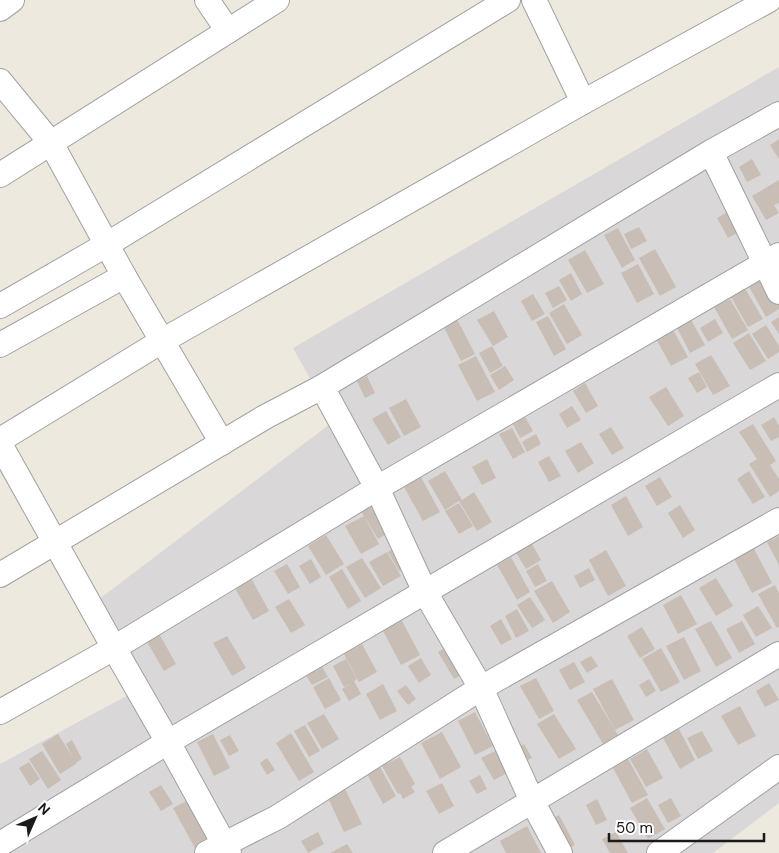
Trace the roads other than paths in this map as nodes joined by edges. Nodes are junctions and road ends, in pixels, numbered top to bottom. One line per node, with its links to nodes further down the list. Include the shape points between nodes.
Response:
1 (12, 0): 7 (street)
2 (207, 0): 8 (street)
3 (277, 0): 8 (street)
4 (508, 0): 15 (street)
5 (534, 0): 10 (street)
6 (769, 0): 10 (street)
7 (0, 9)
8 (228, 31): 12 (street)
9 (0, 81): 12 (street)
10 (583, 102): 20 (street)
11 (779, 114): 13 (street)
12 (51, 143): 14 (street); 15 (street)
13 (711, 152): 16 (street); 23 (street)
14 (0, 175)
15 (106, 245): 17 (street); 19 (street)
16 (771, 259): 18 (street); 27 (street)
17 (124, 276): 20 (street); 21 (street)
18 (779, 292)
19 (0, 306)
20 (162, 341): 24 (street); 25 (street)
21 (0, 345)
22 (779, 385): 31 (street)
23 (322, 387): 25 (street); 27 (street)
24 (0, 440)
25 (222, 443): 29 (street)
26 (0, 444): 29 (street)
27 (377, 488): 31 (street); 32 (street)
28 (779, 520): 34 (street)
29 (55, 542): 30 (street); 32 (street)
30 (0, 575)
31 (425, 592): 34 (street); 36 (street)
32 (114, 648): 35 (street); 36 (street)
33 (779, 654): 38 (street)
34 (481, 688): 38 (street); 40 (street, via 278,817)
35 (0, 712)
36 (168, 742): 39 (street); 40 (street)
37 (779, 767): 43 (street)
38 (532, 801): 41 (street); 42 (street)
39 (0, 844)
40 (220, 850)
41 (445, 853)
42 (560, 853)
43 (659, 853)

